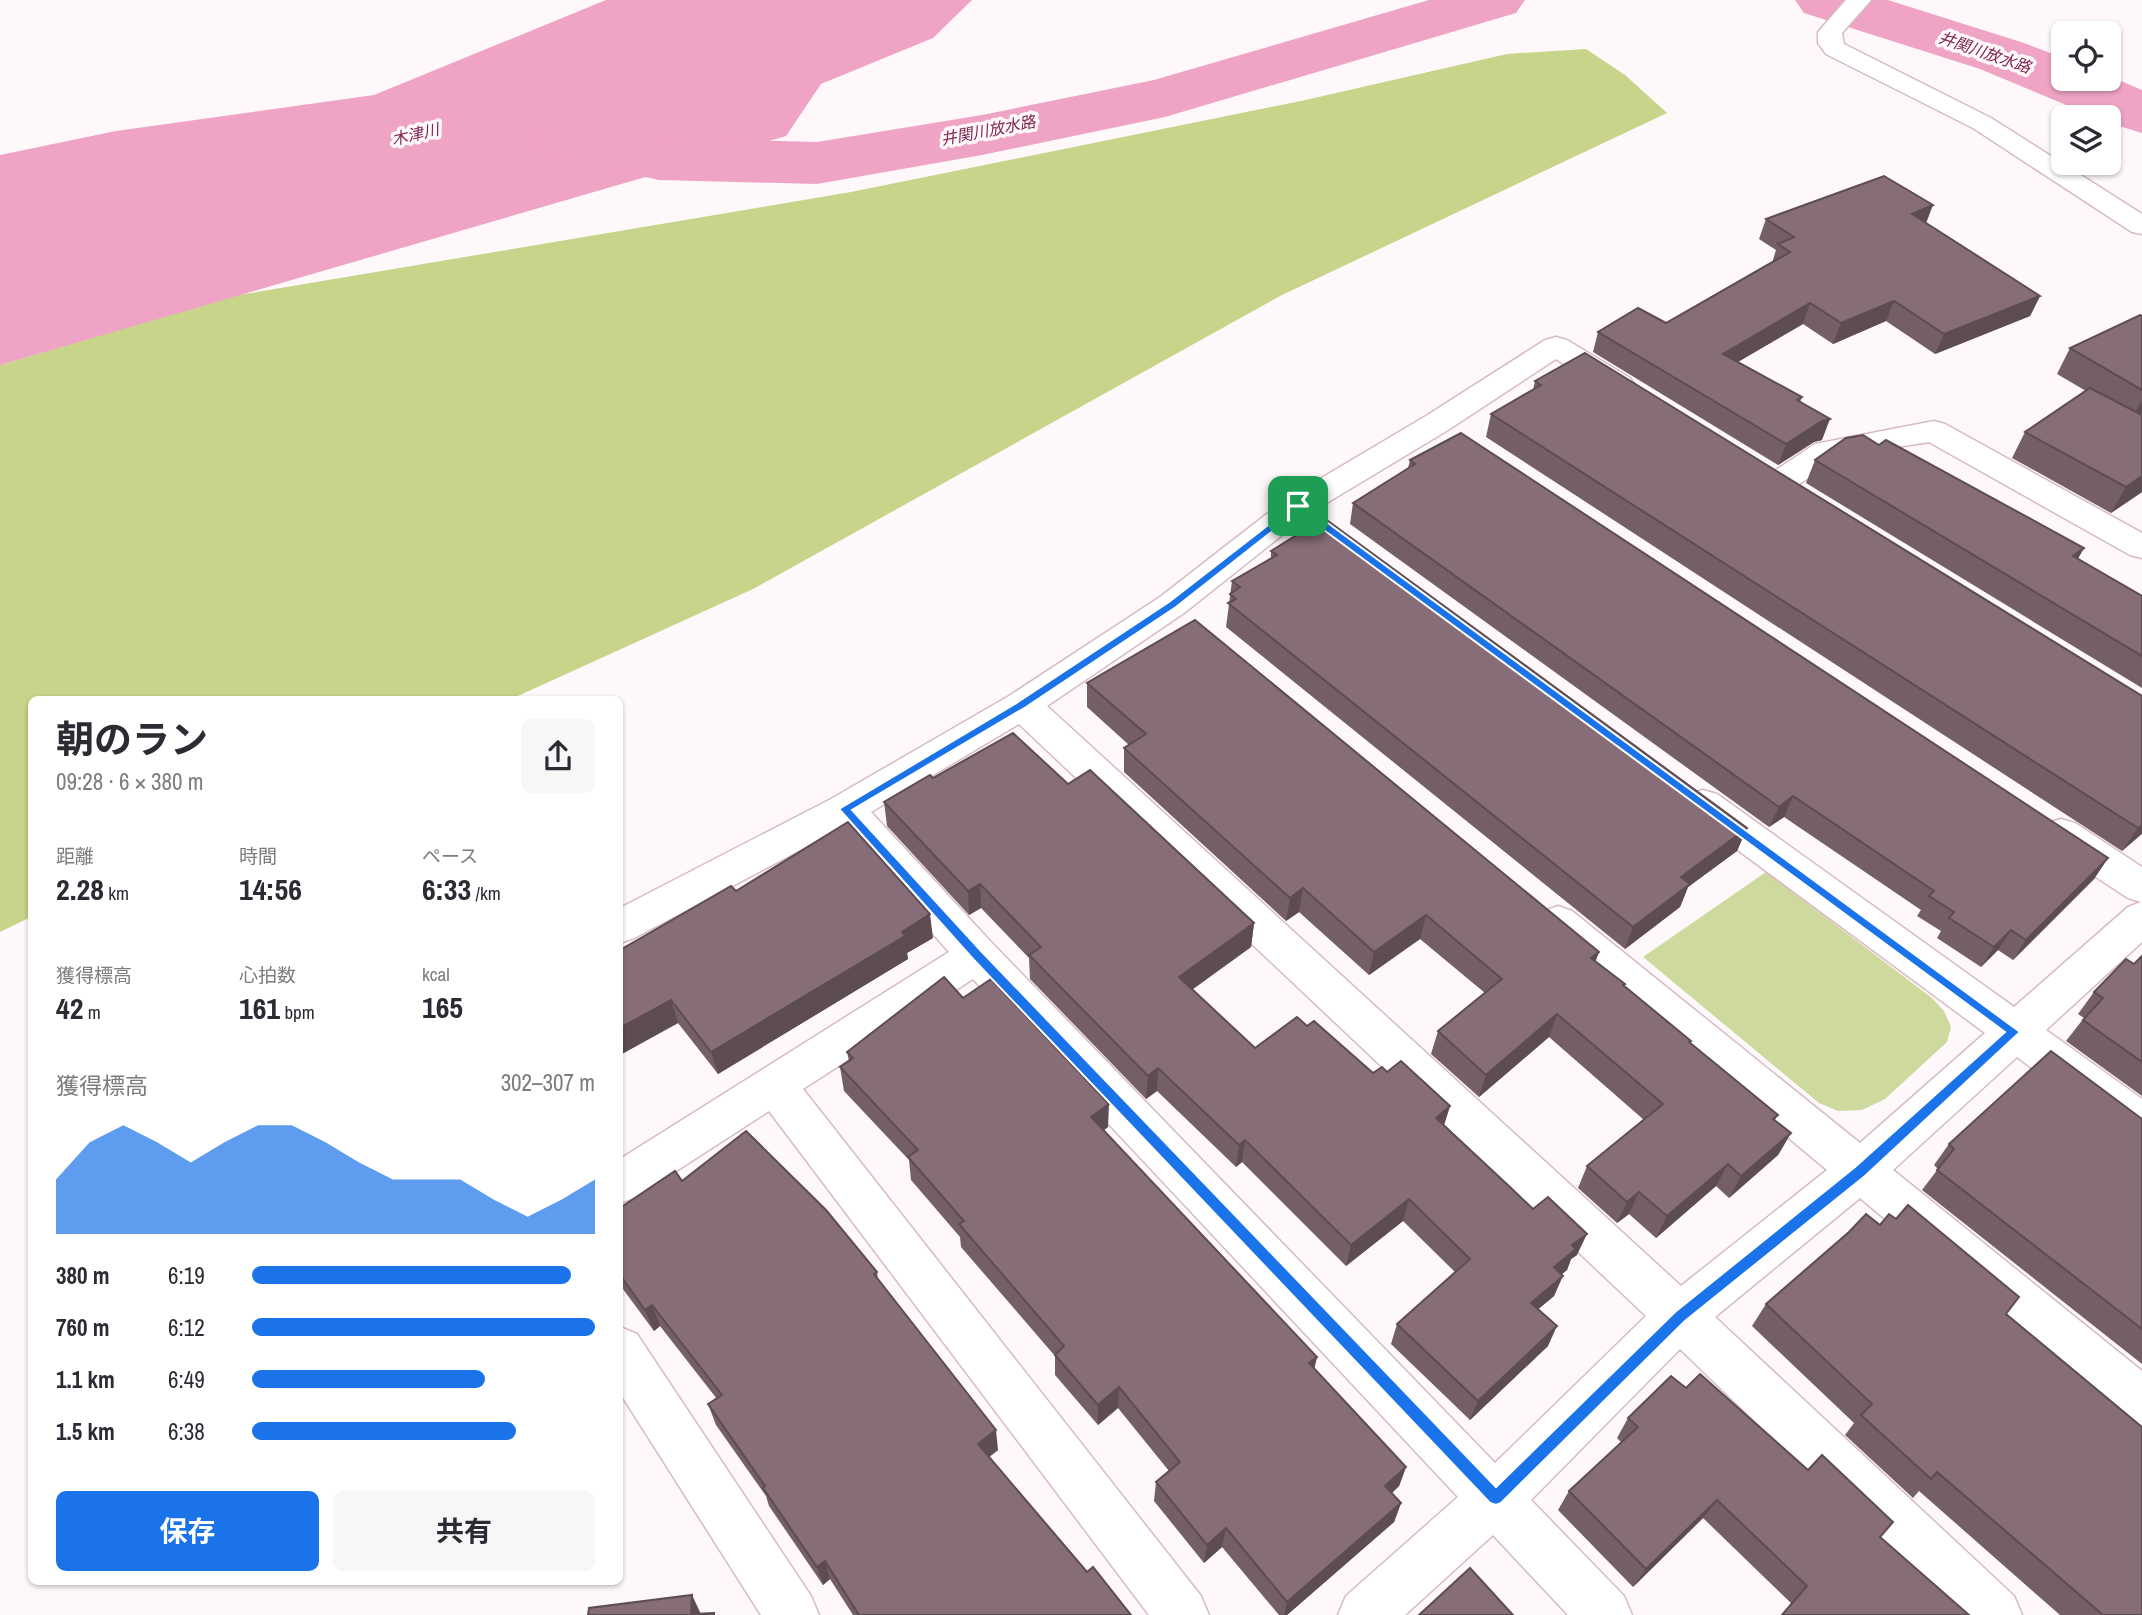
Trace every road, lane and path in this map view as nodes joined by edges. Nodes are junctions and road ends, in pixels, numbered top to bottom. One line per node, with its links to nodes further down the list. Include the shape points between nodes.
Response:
1 (1859, 0): 2 (street, via 1830,32 1835,49 1982,123)
2 (2142, 226)
3 (1650, 403): 4 (street, via 1556,346)
4 (1437, 423): 5 (street); 7 (street)
5 (1472, 446)
6 (1778, 483): 9 (street, via 1826,451 1934,431)
7 (1298, 506): 8 (street); 10 (street)
8 (1332, 531)
9 (2142, 547)
10 (1172, 605): 11 (street); 12 (street)
11 (1205, 631)
12 (1022, 705): 14 (street); 26 (street)
13 (1678, 786): 21 (street)
14 (845, 809): 19 (street); 20 (street)
15 (2038, 819): 16 (street)
16 (2142, 887)
17 (1527, 897): 24 (street)
18 (2142, 918): 21 (street)
19 (623, 925)
20 (977, 955): 22 (street); 29 (street)
21 (2014, 1032): 23 (street); 24 (street)
22 (775, 1086): 25 (street); 31 (street)
23 (2142, 1124)
24 (1860, 1171): 26 (street); 28 (street)
25 (623, 1181)
26 (1680, 1316): 29 (street); 34 (street)
27 (623, 1355): 30 (street)
28 (2142, 1402)
29 (1496, 1498): 32 (street); 33 (street)
30 (792, 1615)
31 (1182, 1615)
32 (1365, 1615)
33 (1605, 1615)
34 (1995, 1615)

